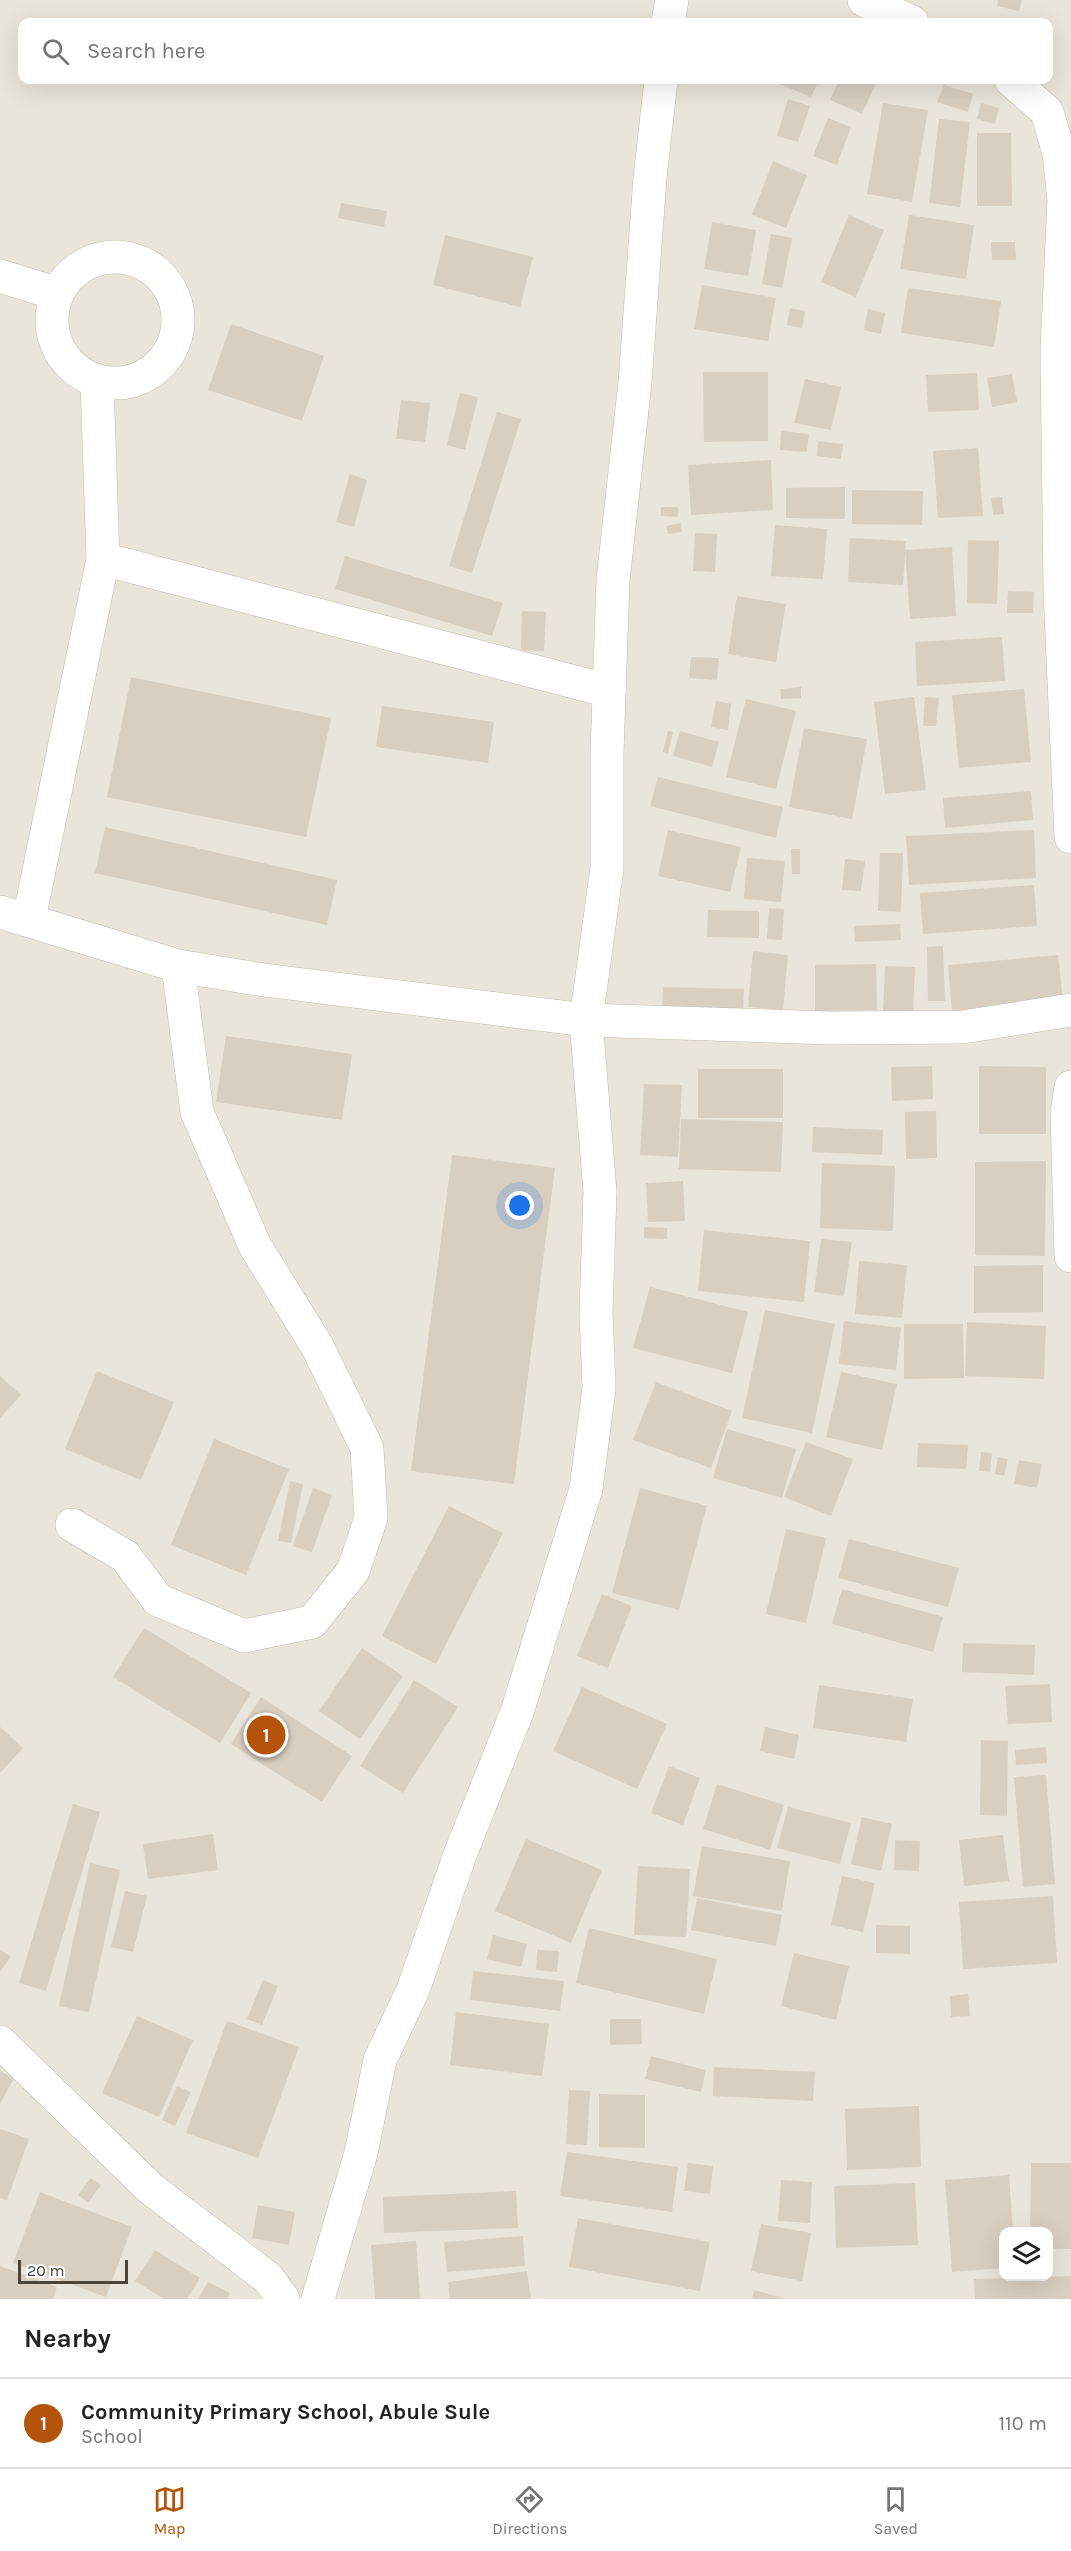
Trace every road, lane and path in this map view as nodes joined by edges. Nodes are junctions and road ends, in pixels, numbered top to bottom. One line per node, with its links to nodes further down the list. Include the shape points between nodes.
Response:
1 (672, 0): 3 (street)
2 (864, 0): 4 (street)
3 (669, 18)
4 (903, 18)
5 (661, 84): 11 (street, via 635,382 613,580)
6 (1016, 84): 12 (street, via 1047,112 1059,153 1064,200 1057,350 1060,591)
7 (0, 276): 8 (street)
8 (55, 293): 9 (street, via 50,330 66,363); 9 (street, via 80,265 115,255 150,265 174,292 180,328 165,362 134,382)
9 (97, 382): 10 (street)
10 (103, 559): 11 (street); 13 (street)
11 (609, 691): 16 (street, via 607,868)
12 (1071, 837)
13 (15, 916): 14 (street)
14 (178, 966): 16 (street); 19 (street, via 196,1112 255,1246 317,1346 367,1448 371,1518 353,1571 312,1622 244,1636 158,1600 125,1556)
15 (1071, 1010): 16 (street, via 963,1027 829,1028)
16 (586, 1020): 22 (street, via 600,1192 596,1313 599,1388 586,1489 516,1712 460,1852 413,1990 380,2060 361,2153)
17 (1071, 1087): 18 (street, via 1067,1113)
18 (1071, 1256)
19 (72, 1525)
20 (0, 2042): 21 (street, via 150,2188 268,2278)
21 (283, 2299)
22 (318, 2299)

